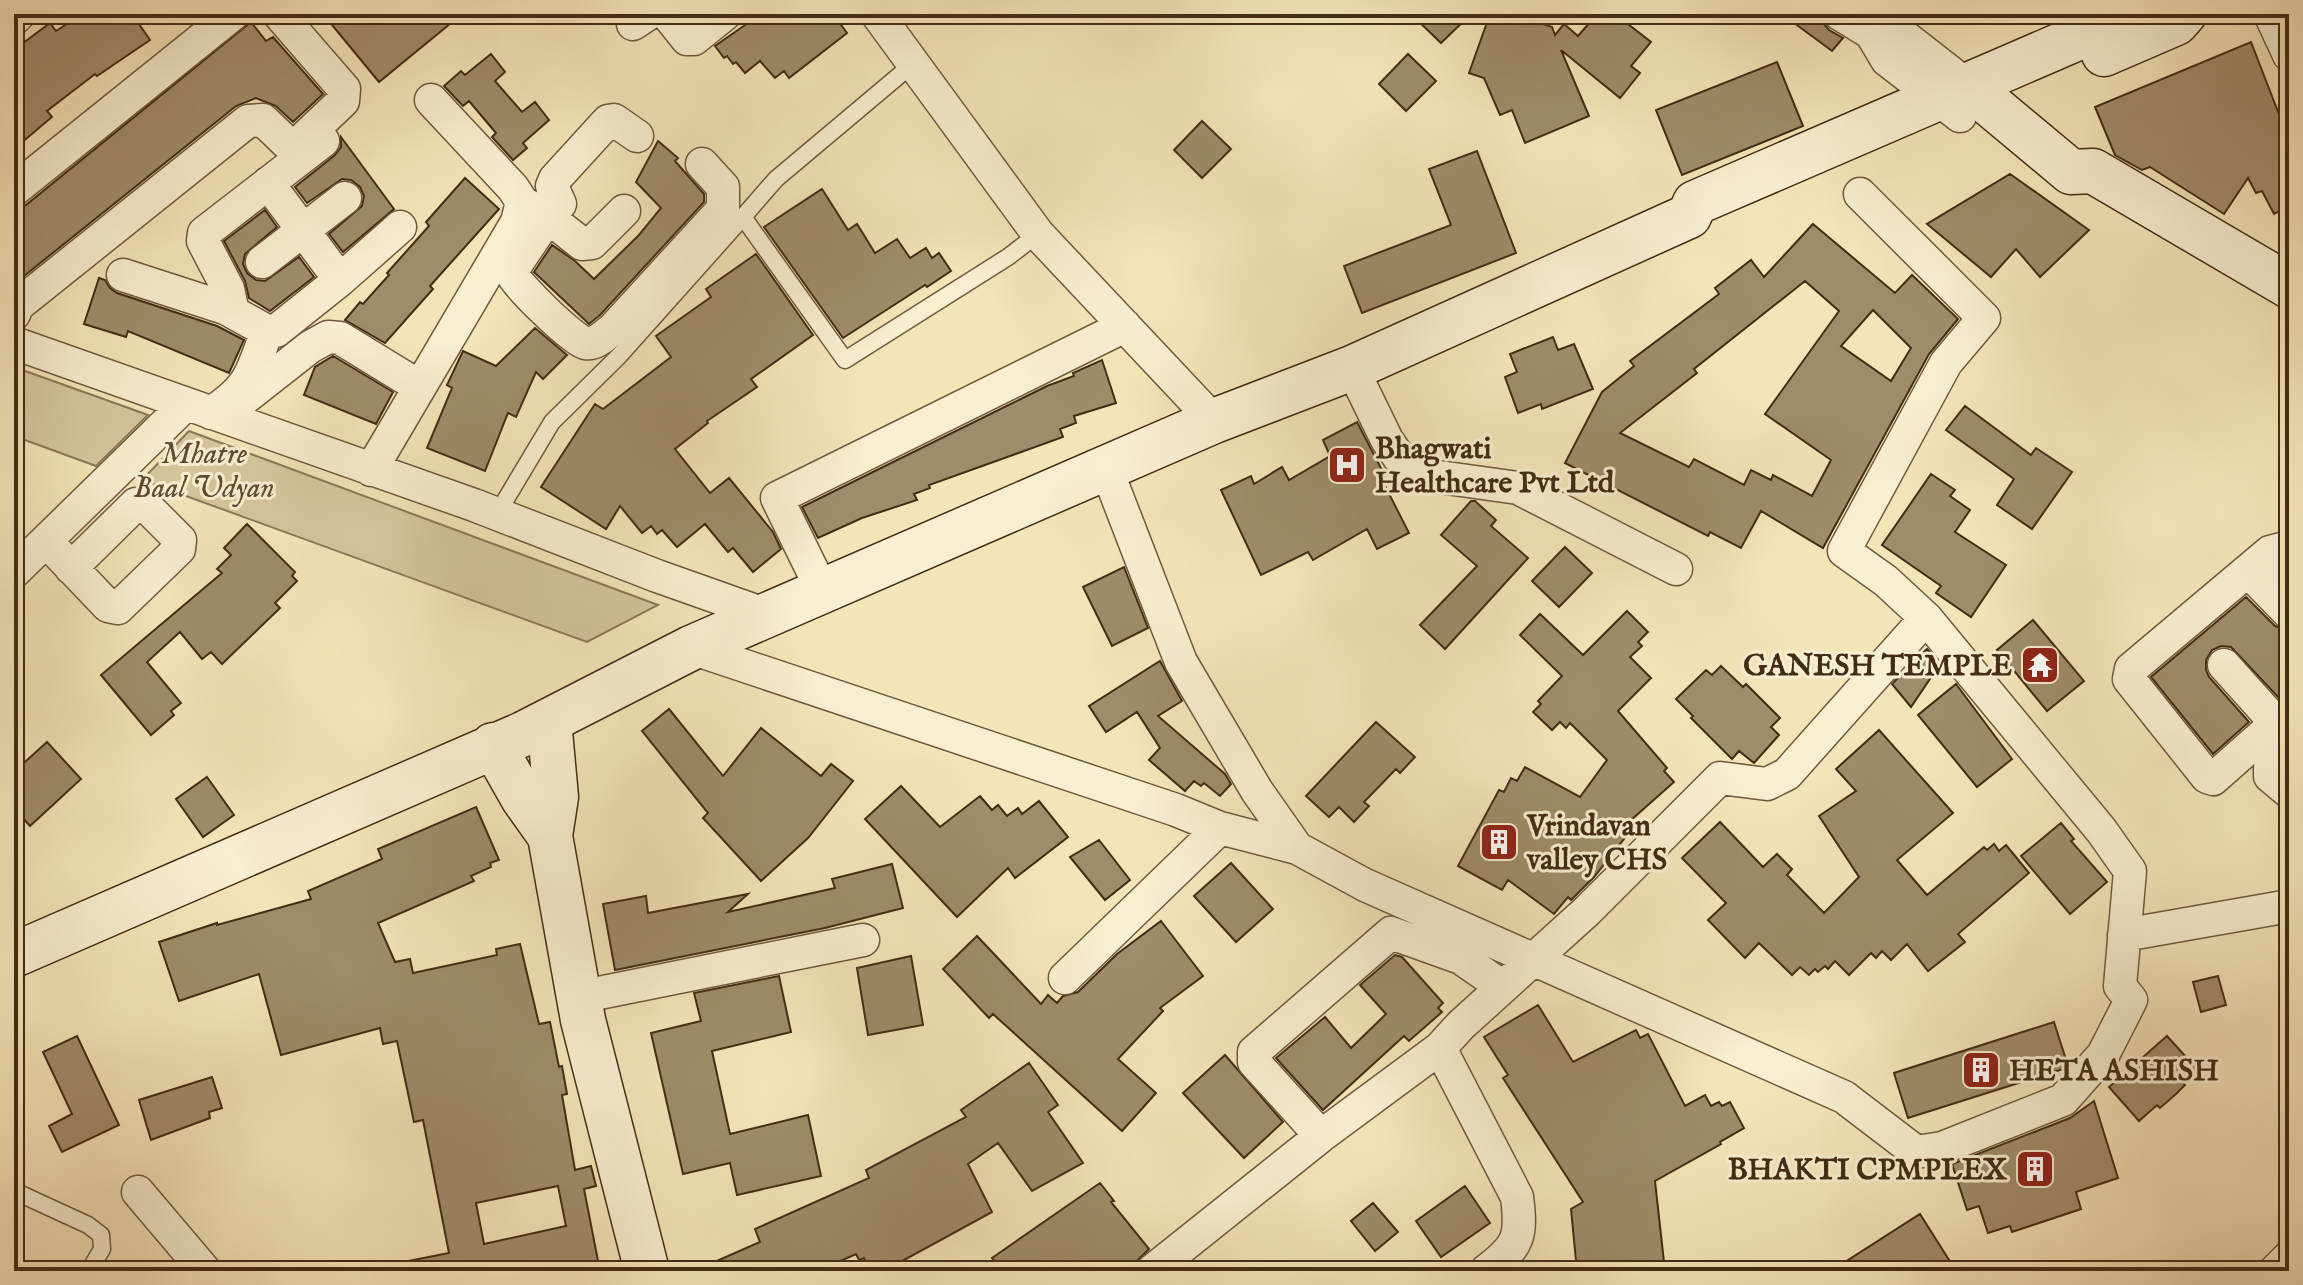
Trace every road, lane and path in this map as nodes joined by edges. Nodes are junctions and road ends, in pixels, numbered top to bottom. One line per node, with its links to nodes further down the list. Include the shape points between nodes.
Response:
1 (19, 14): 11 (street)
2 (233, 14): 20 (street)
3 (279, 14): 33 (street, via 344,89 343,101 299,143 287,143 263,120 248,121)
4 (667, 14): 5 (street, via 687,39 694,39)
5 (725, 14)
6 (877, 14): 13 (street)
7 (1840, 14): 14 (street, via 1871,33 1887,60)
8 (2133, 14): 14 (main road)
9 (2184, 14): 14 (main road, via 2176,23)
10 (2270, 14): 12 (street)
11 (14, 19)
12 (2289, 55)
13 (914, 63): 25 (lane, via 776,179); 28 (street)
14 (1978, 96): 32 (main road, via 2087,153 2093,171); 38 (main road, via 1707,223 1689,216)
15 (431, 100): 23 (street)
16 (330, 135): 19 (street)
17 (637, 136): 23 (street, via 608,121 555,179 552,186 560,204)
18 (702, 164): 23 (street, via 723,187 723,209 613,329 593,343 582,343 513,279 511,272)
19 (268, 183): 27 (street); 34 (street, via 204,233)
20 (14, 190)
21 (1860, 194): 53 (street, via 1984,318 1946,363 1844,551)
22 (345, 198): 27 (street)
23 (535, 210): 24 (street, via 582,244 592,243); 39 (street, via 517,222)
24 (624, 211)
25 (743, 217): 28 (lane, via 845,360); 44 (lane, via 619,356 552,422)
26 (400, 227): 31 (street)
27 (303, 230): 29 (street); 31 (street)
28 (1038, 234): 35 (street)
29 (262, 262)
30 (123, 275): 34 (street)
31 (340, 280): 36 (street, via 276,331)
32 (2289, 286)
33 (15, 306)
34 (233, 312): 36 (street)
35 (1125, 326): 41 (street); 50 (street, via 777,498)
36 (267, 331): 40 (street, via 243,387)
37 (14, 343): 40 (street)
38 (1352, 368): 41 (main road); 48 (street, via 1387,440 1418,474 1518,488)
39 (420, 387): 40 (street, via 340,338 328,337); 43 (street)
40 (206, 411): 43 (street); 45 (street)
41 (1214, 421): 42 (main road)
42 (1106, 468): 50 (main road); 62 (street, via 1181,662)
43 (371, 470): 44 (street)
44 (497, 514): 52 (street)
45 (46, 541): 47 (street); 49 (street)
46 (2274, 561): 51 (street); 57 (street, via 2131,669 2129,679 2213,779)
47 (71, 568)
48 (1676, 569)
49 (14, 572)
50 (823, 592): 52 (main road)
51 (2289, 613)
52 (770, 616): 54 (main road)
53 (1926, 618): 66 (street, via 2130,871); 69 (street, via 1787,774 1767,784 1720,778)
54 (691, 648): 56 (main road); 60 (street)
55 (2224, 665): 57 (street)
56 (549, 721): 58 (main road); 61 (main road, via 556,797)
57 (2285, 727): 59 (street, via 2270,776)
58 (493, 745): 61 (main road); 68 (main road)
59 (2289, 792)
60 (1220, 828): 62 (street); 70 (street)
61 (550, 836): 72 (main road)
62 (1297, 848): 63 (street)
63 (1410, 906): 65 (street); 69 (street)
64 (2289, 906): 66 (street)
65 (1391, 933): 71 (street, via 1461,958); 75 (street, via 1254,1052 1254,1062)
66 (2124, 935): 69 (street, via 2120,986 2131,1000 2103,1055 2063,1100 1942,1148 1916,1152 1844,1097)
67 (863, 940): 72 (street)
68 (14, 955)
69 (1533, 960): 71 (street)
70 (1065, 978)
71 (1503, 987): 73 (street)
72 (579, 997): 81 (main road)
73 (1440, 1048): 75 (street); 83 (street, via 1517,1197 1519,1238)
74 (1370, 1073): 75 (street)
75 (1316, 1131): 82 (street)
76 (14, 1191): 79 (lane, via 101,1235 102,1249)
77 (138, 1192): 80 (street)
78 (2289, 1257): 84 (street)
79 (89, 1271)
80 (205, 1271)
81 (647, 1271)
82 (1152, 1271)
83 (1486, 1271)
84 (2275, 1271)

